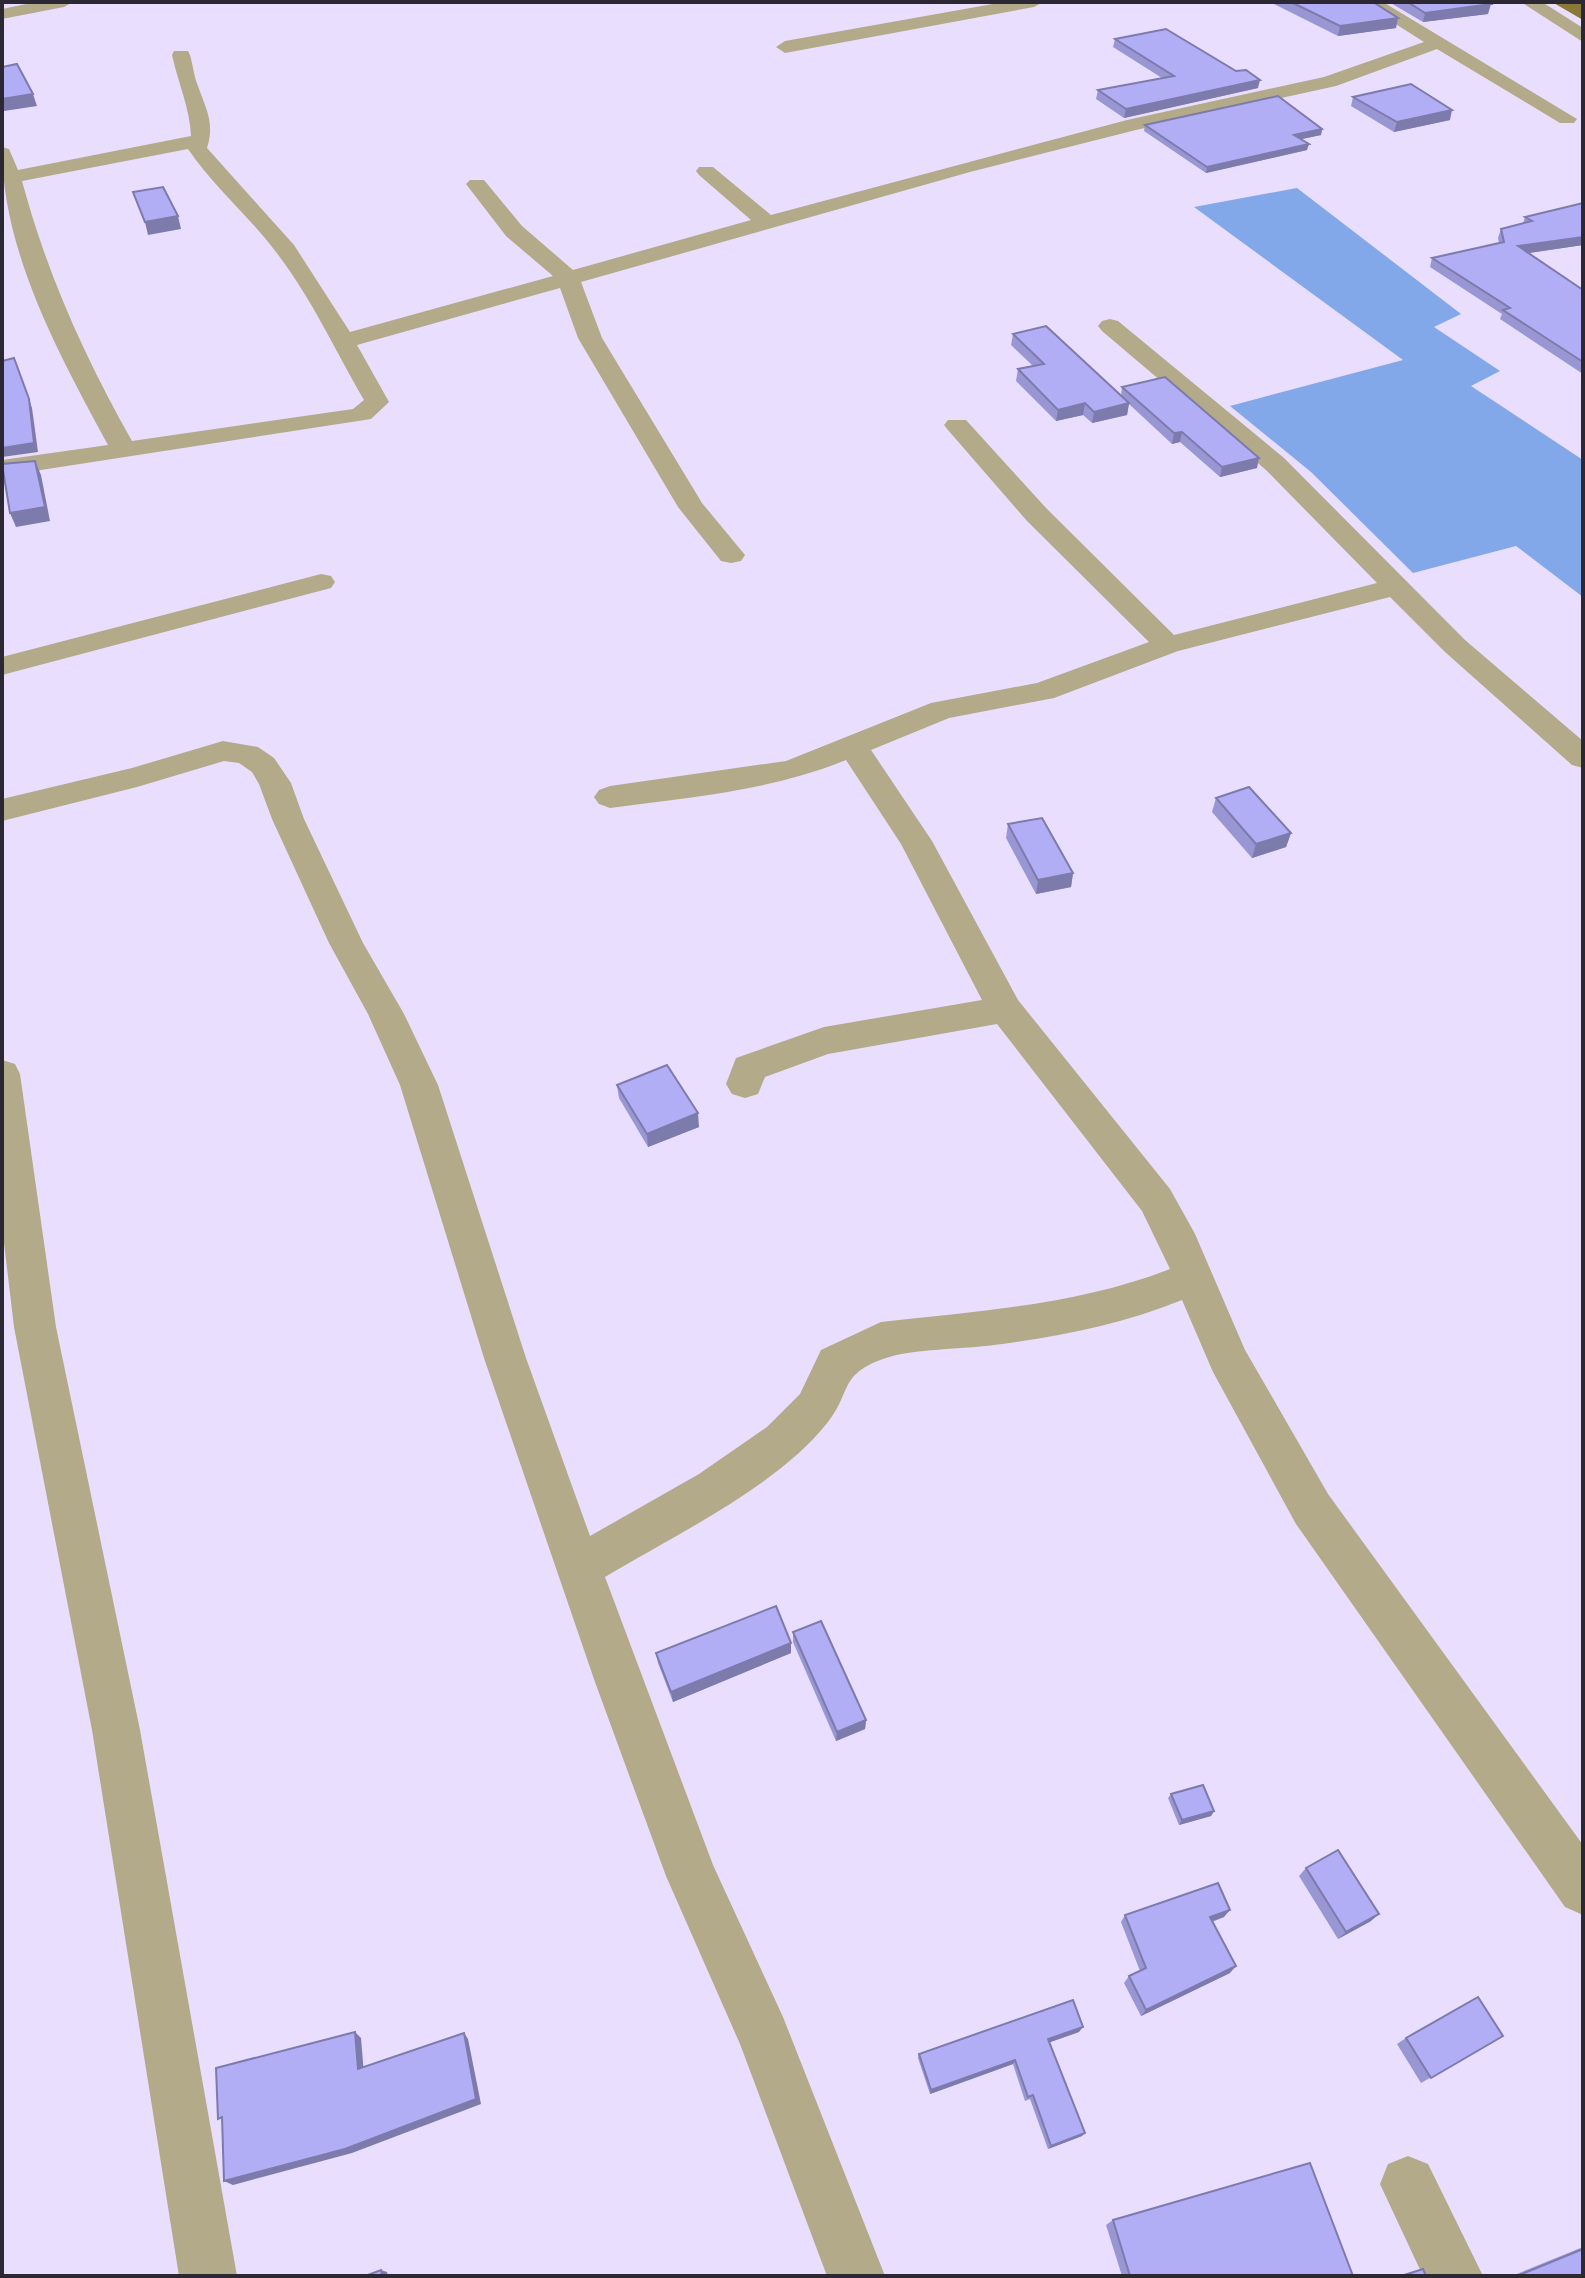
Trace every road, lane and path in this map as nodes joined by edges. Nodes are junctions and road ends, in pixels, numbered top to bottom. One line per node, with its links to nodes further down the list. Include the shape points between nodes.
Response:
1 (64, 2): 6 (street)
2 (1034, 2): 11 (street)
3 (1370, 2): 10 (street)
4 (1530, 2): 9 (street)
5 (1562, 2): 8 (main road)
6 (40, 4): 7 (street)
7 (2, 14)
8 (1583, 14)
9 (1583, 36)
10 (1440, 42): 13 (street); 19 (street, via 1329,82 1134,124)
11 (785, 47)
12 (181, 55): 14 (street, via 200,112)
13 (1567, 119)
14 (198, 141): 17 (street); 22 (street, via 210,167 284,247)
15 (2, 153): 17 (street)
16 (706, 171): 19 (street)
17 (7, 178): 24 (street, via 47,293)
18 (477, 184): 20 (street, via 514,231)
19 (766, 222): 20 (street)
20 (568, 277): 22 (street); 26 (street, via 590,338 691,507)
21 (1110, 326): 28 (street, via 1275,464)
22 (341, 342): 24 (street, via 377,402 362,414)
23 (957, 425): 29 (street, via 1037,515)
24 (124, 451): 25 (street)
25 (2, 468)
26 (731, 555)
27 (321, 582): 30 (street)
28 (1394, 587): 29 (street); 32 (street)
29 (1168, 645): 31 (street, via 1043,691 942,710)
30 (2, 666)
31 (853, 747): 33 (street, via 765,777); 35 (street, via 916,841)
32 (1583, 758)
33 (610, 797)
34 (2, 810): 39 (street, via 223,751 247,754 263,765 419,1085)
35 (1005, 1009): 37 (street, via 824,1041 749,1068); 38 (street, via 1156,1200)
36 (2, 1074): 42 (street, via 35,1327 116,1730)
37 (745, 1084)
38 (1192, 1278): 39 (street, via 1097,1310 881,1340 836,1363 815,1407 782,1441 715,1488); 40 (street, via 1228,1359 1312,1509)
39 (578, 1568): 43 (street, via 692,1876 764,2036)
40 (1583, 1889)
41 (1408, 2184): 44 (street)
42 (208, 2276)
43 (856, 2276)
44 (1454, 2276)

